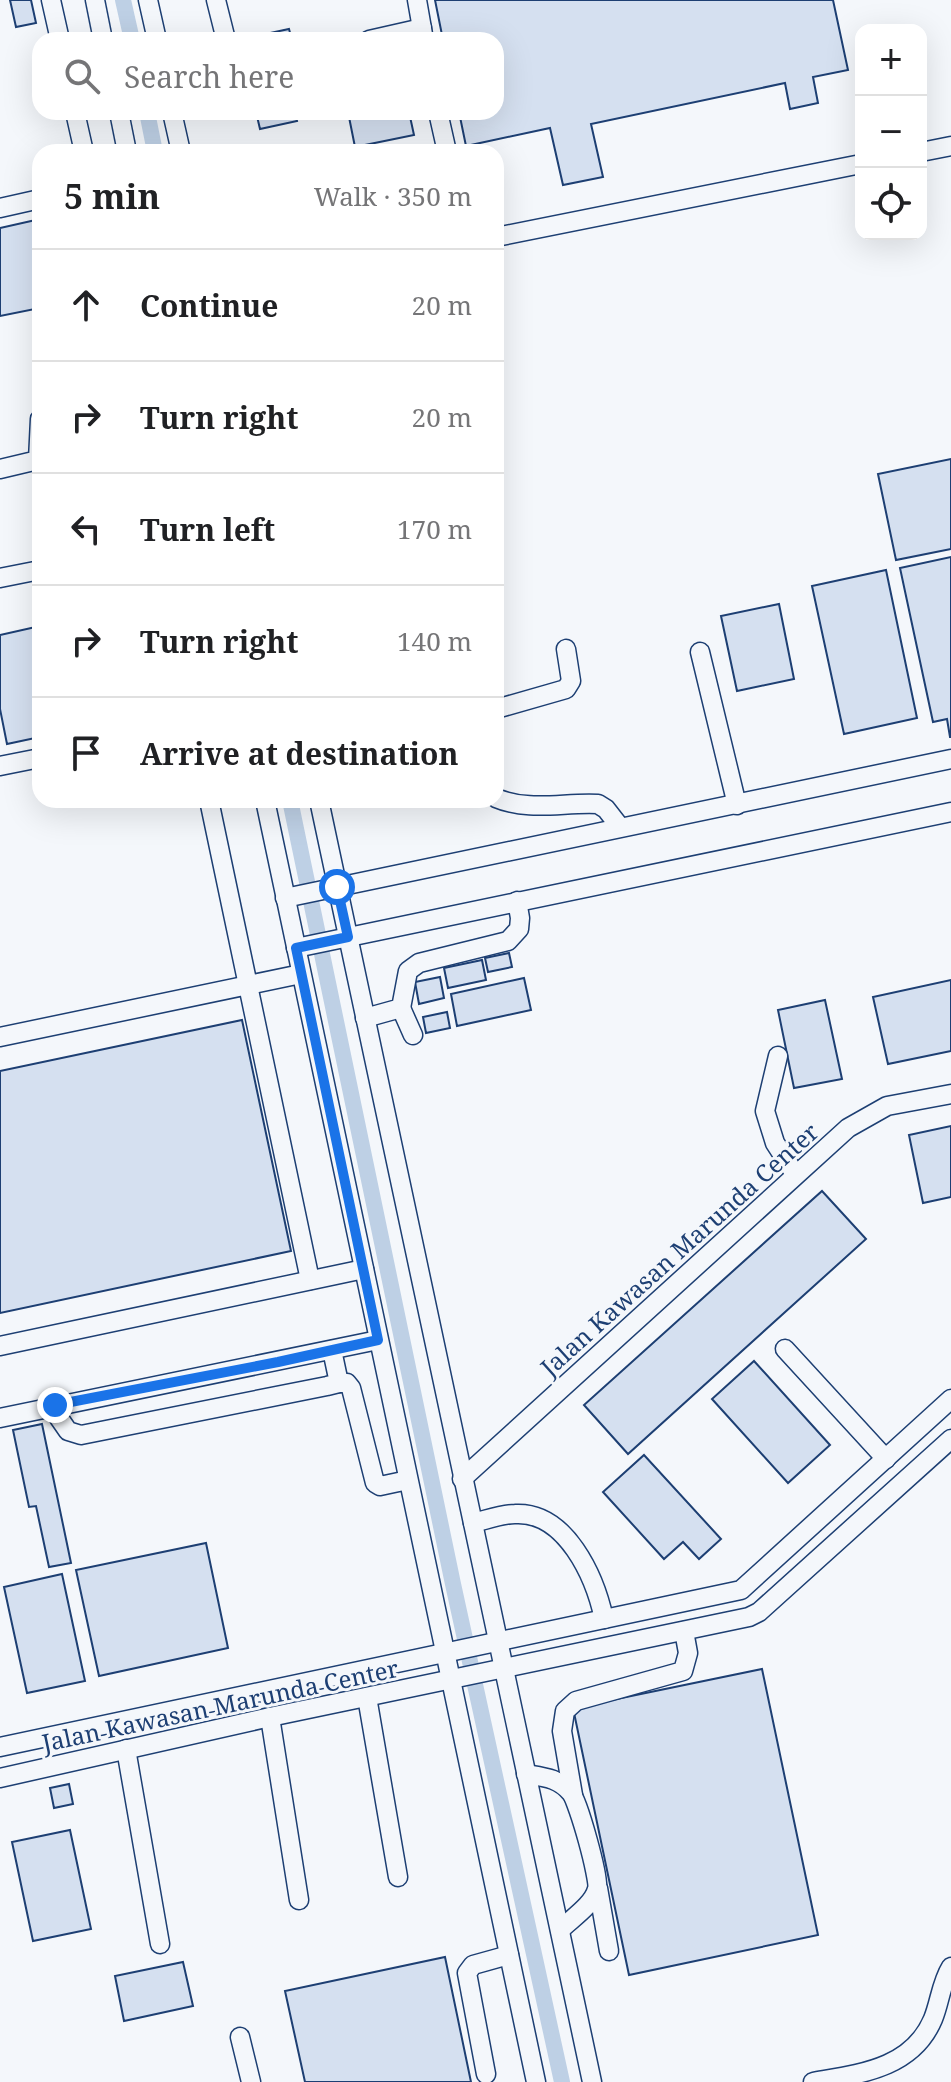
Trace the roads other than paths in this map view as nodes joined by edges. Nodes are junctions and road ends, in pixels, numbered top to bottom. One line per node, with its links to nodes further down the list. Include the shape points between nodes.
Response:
1 (51, 0): 6 (street)
2 (95, 0): 7 (street)
3 (148, 0): 8 (street)
4 (216, 0): 9 (street)
5 (417, 0): 10 (street)
6 (58, 32)
7 (101, 32)
8 (155, 32)
9 (224, 32)
10 (423, 32)
11 (77, 120): 15 (street)
12 (121, 120): 16 (street)
13 (174, 120): 17 (street)
14 (440, 120): 18 (street)
15 (82, 144)
16 (125, 144)
17 (179, 144)
18 (445, 144)
19 (951, 146): 20 (street)
20 (927, 151)
21 (855, 165): 24 (street)
22 (32, 201): 23 (street)
23 (0, 208)
24 (504, 235)
25 (32, 462): 26 (street)
26 (0, 469)
27 (32, 572): 28 (street)
28 (0, 578)
29 (566, 649): 31 (street, via 571,681 566,689)
30 (700, 652): 36 (street)
31 (504, 707)
32 (951, 759): 36 (street)
33 (32, 760): 34 (street)
34 (0, 766)
35 (504, 802): 41 (street, via 598,804)
36 (737, 805): 41 (street)
37 (211, 808): 48 (street)
38 (267, 808): 43 (street)
39 (320, 808): 42 (street)
40 (951, 812): 44 (street)
41 (620, 827): 42 (street)
42 (334, 888): 43 (street); 45 (street)
43 (288, 898): 46 (street)
44 (517, 901): 45 (street); 49 (street, via 519,929 508,941 419,963 408,971)
45 (345, 938): 46 (street); 50 (street)
46 (299, 948): 47 (street)
47 (301, 974): 48 (street); 56 (street)
48 (248, 986): 52 (street); 57 (street)
49 (401, 1008): 50 (street); 51 (street)
50 (365, 1018): 70 (street)
51 (413, 1035)
52 (0, 1037)
53 (778, 1056): 55 (street, via 765,1111 775,1143)
54 (951, 1094): 55 (street, Jalan Kawasan Marunda Center, via 887,1106 848,1128)
55 (795, 1174): 70 (street, Jalan Kawasan Marunda Center)
56 (364, 1269): 57 (street); 58 (street)
57 (310, 1280): 59 (street)
58 (378, 1340): 61 (street); 71 (street)
59 (0, 1346)
60 (785, 1349): 69 (street)
61 (332, 1350): 62 (street); 63 (street)
62 (278, 1362): 64 (street); 66 (street)
63 (339, 1383): 64 (street); 71 (street, via 351,1388 375,1483)
64 (286, 1394): 66 (street, via 81,1435 68,1431)
65 (951, 1399): 69 (street, Jalan Kawasan Marunda Center)
66 (55, 1405): 67 (street)
67 (0, 1418)
68 (951, 1439): 72 (street, Jalan Kawasan Marunda Center)
69 (881, 1464): 72 (street); 74 (street, Jalan Kawasan Marunda Center, via 746,1587)
70 (462, 1479): 73 (street)
71 (408, 1480): 77 (street)
72 (892, 1490): 75 (street, Jalan Kawasan Marunda Center, via 759,1612)
73 (473, 1523): 74 (street, via 516,1514 559,1528 592,1581); 76 (street)
74 (604, 1619): 76 (street, Jalan Kawasan Marunda Center)
75 (684, 1631): 78 (street, Jalan Kawasan Marunda Center); 86 (street, via 688,1653 683,1671 576,1701 565,1711 562,1731)
76 (493, 1642): 77 (street, Jalan Kawasan Marunda Center); 78 (street)
77 (450, 1652): 79 (street); 82 (street, Jalan Kawasan Marunda Center)
78 (500, 1669): 79 (street, Jalan Kawasan Marunda Center); 84 (street)
79 (456, 1679): 80 (street, Jalan Kawasan Marunda Center); 93 (street)
80 (367, 1697): 81 (street, Jalan Kawasan Marunda Center); 87 (street)
81 (270, 1717): 83 (street, Jalan Kawasan Marunda Center); 89 (street)
82 (0, 1747)
83 (126, 1749): 85 (street, Jalan Kawasan Marunda Center); 91 (street)
84 (526, 1774): 86 (street, via 554,1779); 90 (street)
85 (0, 1778)
86 (573, 1795): 88 (street)
87 (398, 1877)
88 (598, 1888): 90 (street); 92 (street)
89 (299, 1900)
90 (560, 1930): 99 (street)
91 (160, 1944)
92 (609, 1951)
93 (509, 1955): 96 (street, via 473,1965 467,1973); 98 (street)
94 (951, 1967): 100 (street, via 924,2036 894,2063)
95 (240, 2037): 97 (street)
96 (486, 2074)
97 (251, 2082)
98 (536, 2082)
99 (592, 2082)
100 (813, 2082)

